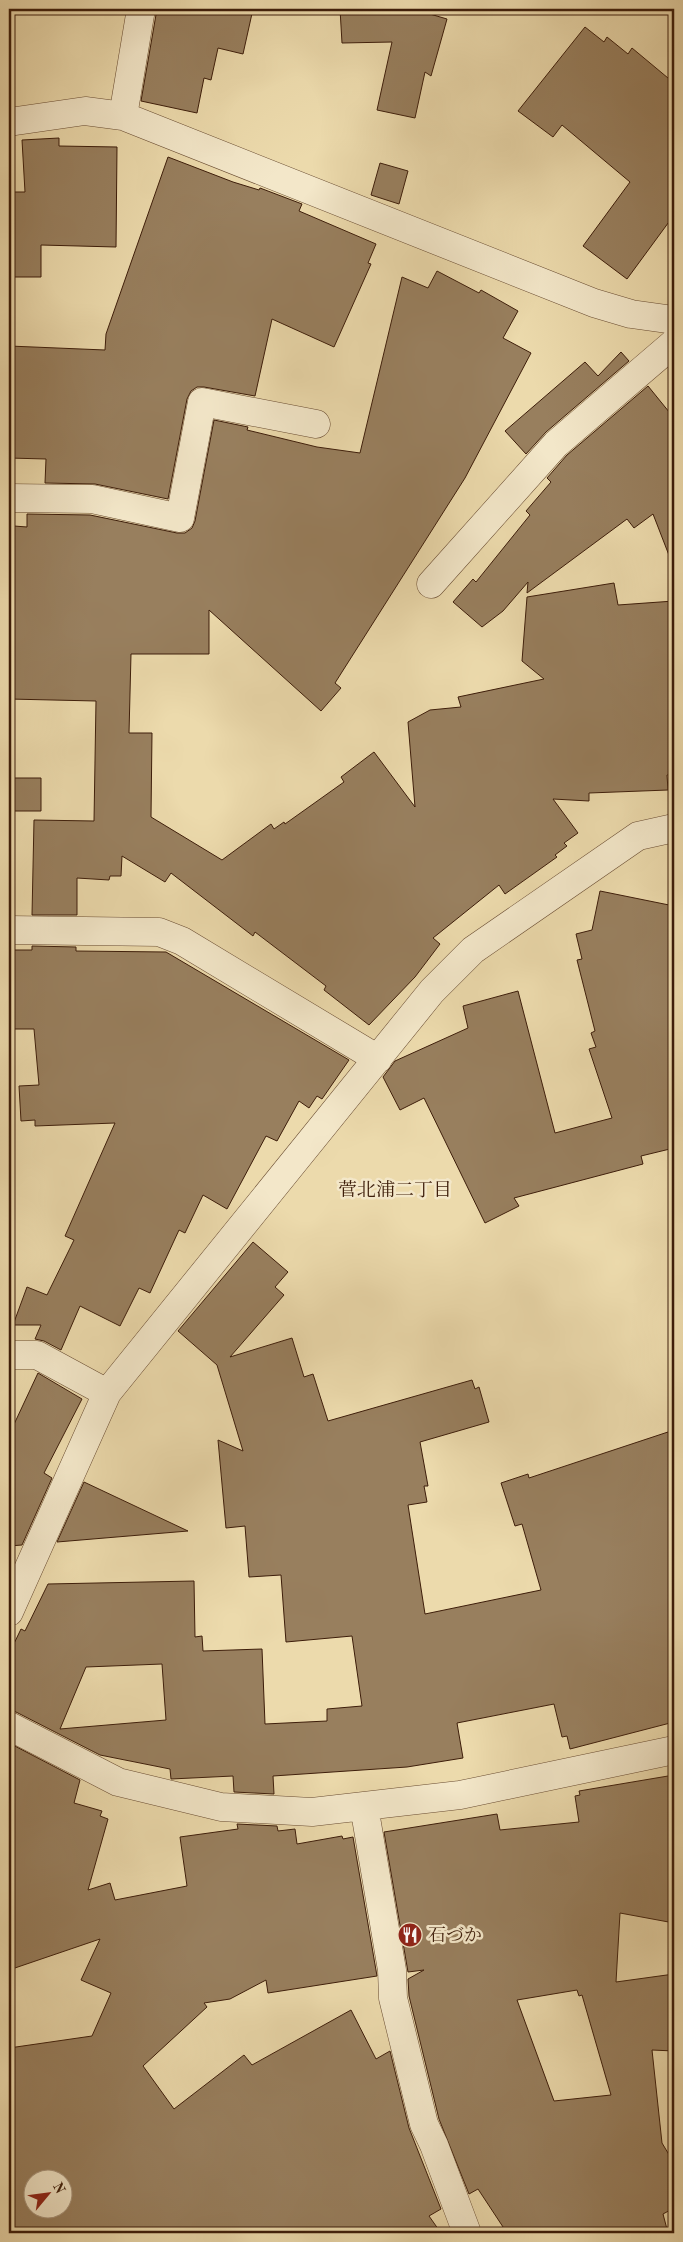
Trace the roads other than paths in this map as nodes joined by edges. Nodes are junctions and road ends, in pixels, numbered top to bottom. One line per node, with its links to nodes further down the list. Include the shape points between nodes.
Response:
1 (141, 9): 2 (street)
2 (123, 116): 3 (street, via 85,111); 4 (street, via 594,302 630,314)
3 (9, 122)
4 (674, 320)
5 (674, 343): 8 (street, via 556,444)
6 (316, 424): 7 (street, via 202,402 180,518 92,499)
7 (9, 498)
8 (431, 584)
9 (674, 828): 11 (street, via 638,836 473,950 432,991)
10 (9, 930): 11 (street, via 159,932 182,941)
11 (378, 1059): 13 (street)
12 (9, 1354): 13 (street, via 37,1355)
13 (107, 1392): 14 (street)
14 (9, 1612)
15 (9, 1726): 17 (street, via 118,1782 221,1807 312,1812)
16 (674, 1750): 17 (street, via 460,1795)
17 (364, 1806): 18 (street, via 392,1970 393,1998 424,2124)
18 (467, 2233)

